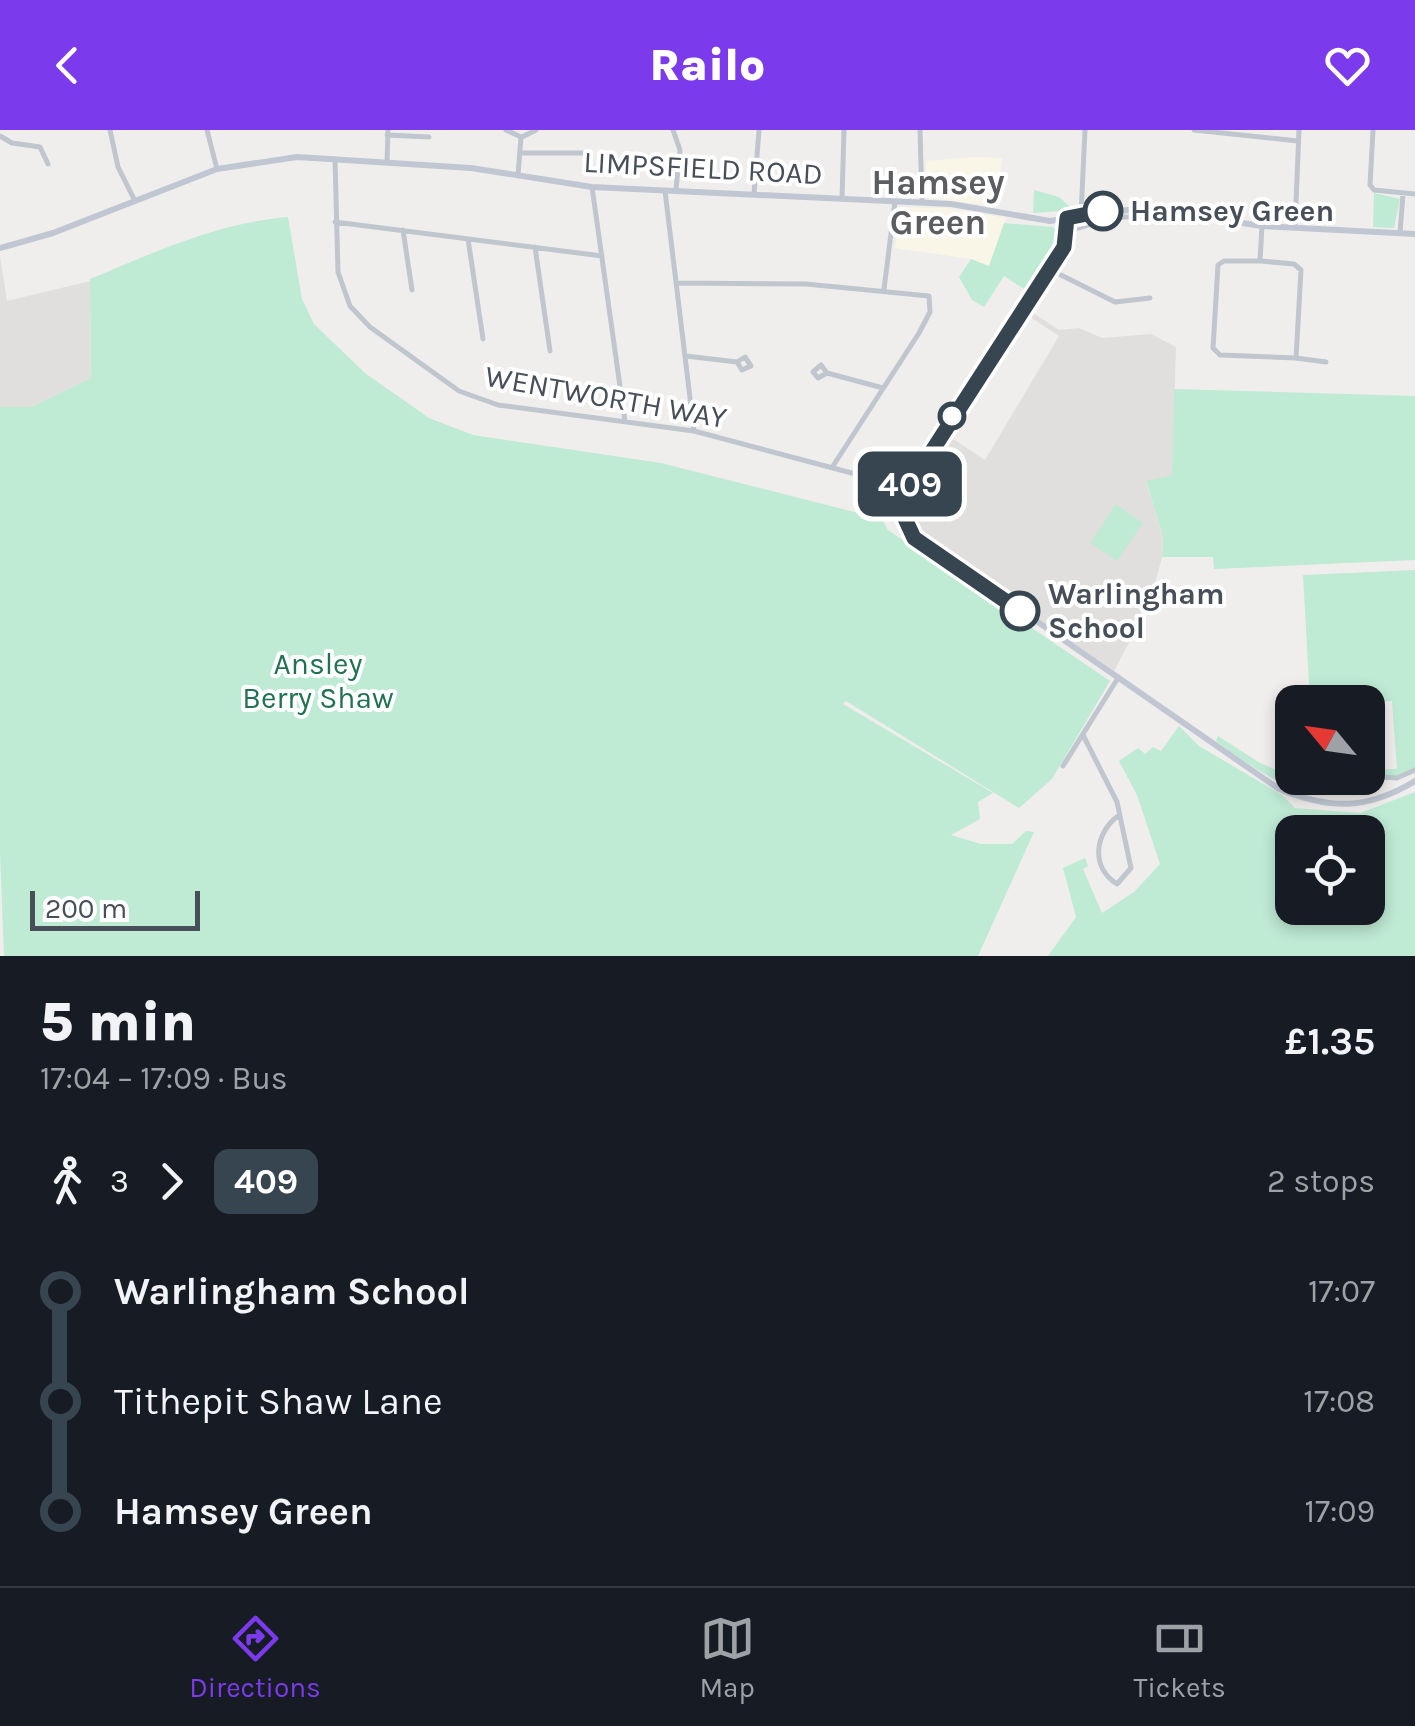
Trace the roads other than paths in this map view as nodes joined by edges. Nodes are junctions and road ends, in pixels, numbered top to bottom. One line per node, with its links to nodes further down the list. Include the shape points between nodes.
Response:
1 (110, 130): 14 (street)
2 (207, 130): 24 (street)
3 (506, 130): 17 (street)
4 (536, 130): 17 (street)
5 (673, 130): 28 (street, via 680,150)
6 (758, 130): 29 (street)
7 (844, 130): 33 (street)
8 (920, 130): 35 (street)
9 (1084, 130): 37 (street)
10 (1194, 130): 18 (street)
11 (1299, 130): 18 (street)
12 (1373, 130): 30 (street, via 1370,185)
13 (388, 132): 16 (street); 22 (street)
14 (117, 134): 32 (street, via 118,166)
15 (0, 136): 23 (street, via 40,148 47,161)
16 (429, 137)
17 (521, 137): 19 (street)
18 (1298, 141): 41 (street)
19 (520, 153): 20 (street); 25 (street)
20 (584, 155)
21 (336, 158): 22 (main road, LIMPSFIELD ROAD); 24 (main road, LIMPSFIELD ROAD); 39 (street, WENTWORTH WAY)
22 (387, 162): 25 (main road, LIMPSFIELD ROAD)
23 (39, 163)
24 (216, 169): 32 (main road, LIMPSFIELD ROAD)
25 (518, 175): 26 (main road, LIMPSFIELD ROAD)
26 (592, 187): 27 (main road, LIMPSFIELD ROAD); 49 (street)
27 (664, 188): 28 (main road, LIMPSFIELD ROAD); 52 (street)
28 (676, 189): 29 (main road, LIMPSFIELD ROAD)
29 (754, 194): 33 (main road, LIMPSFIELD ROAD)
30 (1403, 194): 31 (street); 44 (street)
31 (1415, 194)
32 (134, 198): 48 (main road, LIMPSFIELD ROAD, via 53,234)
33 (842, 200): 34 (main road, LIMPSFIELD ROAD)
34 (895, 202): 35 (main road, LIMPSFIELD ROAD); 53 (street)
35 (922, 203): 38 (main road, LIMPSFIELD ROAD)
36 (1143, 208): 37 (main road, LIMPSFIELD ROAD); 40 (main road, LIMPSFIELD ROAD); 43 (street, via 1140,217)
37 (1082, 215): 38 (main road, LIMPSFIELD ROAD)
38 (1067, 218): 43 (main road)
39 (335, 222): 42 (street); 64 (street, WENTWORTH WAY, via 338,272 355,313 459,390 485,403)
40 (1262, 226): 41 (main road, LIMPSFIELD ROAD); 50 (street)
41 (1295, 228): 44 (main road, LIMPSFIELD ROAD)
42 (403, 230): 46 (street); 54 (street)
43 (1068, 232): 51 (main road)
44 (1400, 234): 45 (main road, LIMPSFIELD ROAD)
45 (1415, 234)
46 (468, 239): 47 (street); 56 (street)
47 (535, 247): 49 (street); 57 (street)
48 (0, 248)
49 (602, 256): 64 (street)
50 (1260, 262): 59 (street, via 1302,270); 59 (street, via 1218,265 1213,348 1220,355)
51 (1048, 268): 55 (street, via 1115,302); 67 (main road)
52 (677, 283): 53 (street); 58 (street)
53 (884, 289): 63 (street, via 932,300)
54 (412, 290)
55 (1150, 298)
56 (483, 339)
57 (550, 351)
58 (686, 356): 60 (street); 65 (street)
59 (1296, 358): 61 (street)
60 (737, 362)
61 (1326, 362)
62 (827, 373): 63 (street)
63 (883, 388): 66 (street)
64 (625, 422): 65 (street, WENTWORTH WAY)
65 (694, 432): 66 (street, WENTWORTH WAY)
66 (832, 466): 67 (street, WENTWORTH WAY)
67 (908, 488): 68 (main road, via 902,512 914,538)
68 (1118, 678): 69 (street); 74 (main road)
69 (1082, 735): 70 (street); 76 (street, via 1110,783)
70 (1063, 766)
71 (1415, 770): 72 (street)
72 (1385, 777)
73 (1415, 781): 75 (main road, via 1366,805 1313,803)
74 (1275, 786)
75 (1294, 795)
76 (1118, 816): 76 (street, via 1096,844 1117,884 1131,868)

